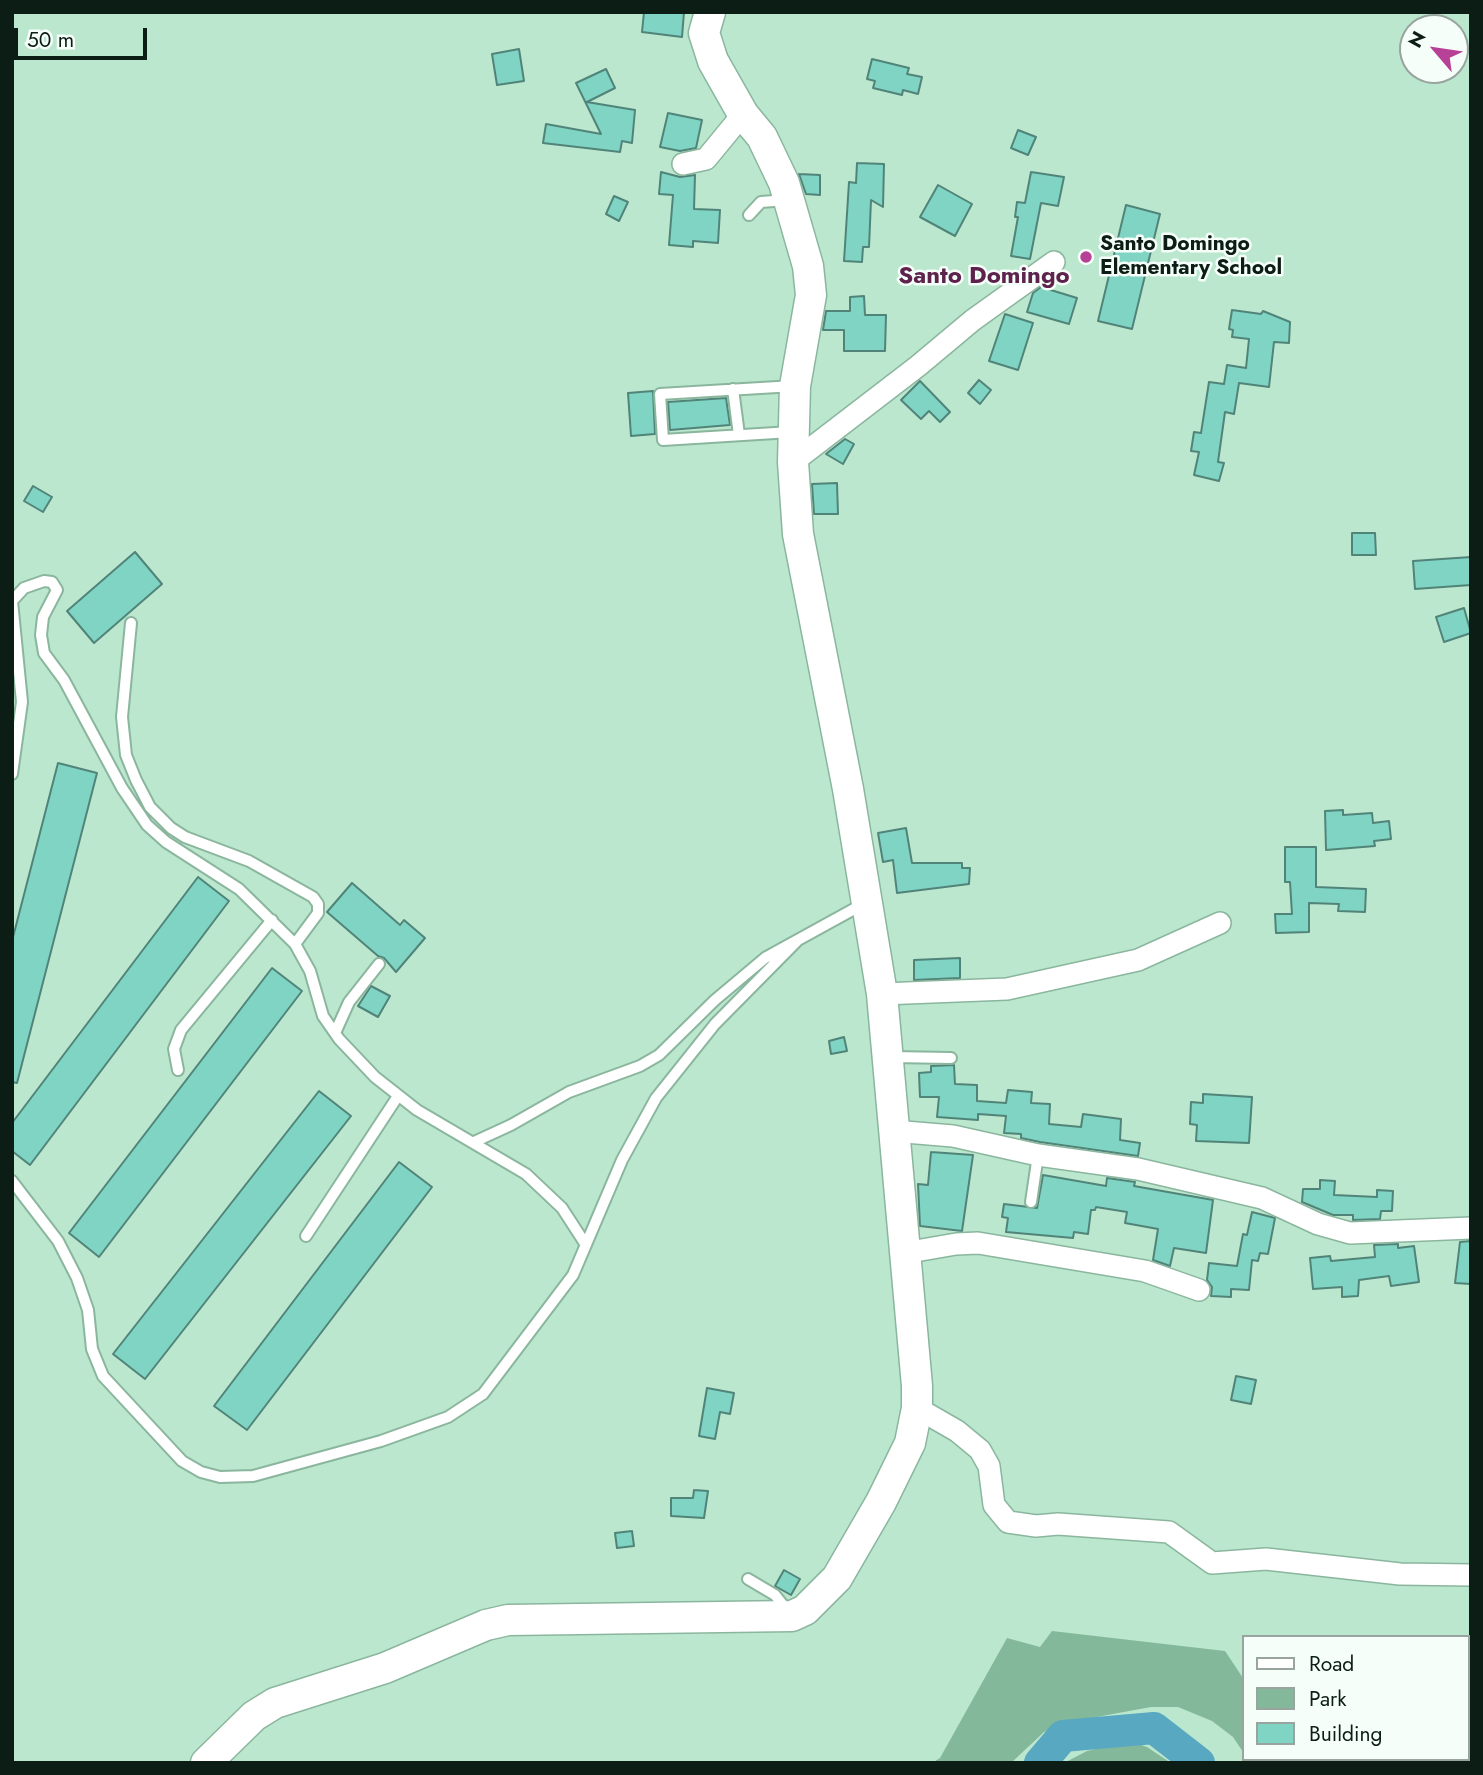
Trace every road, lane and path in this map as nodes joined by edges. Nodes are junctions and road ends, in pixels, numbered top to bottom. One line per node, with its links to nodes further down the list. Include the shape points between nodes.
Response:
1 (710, 12): 2 (street, via 704,33 713,61)
2 (743, 114): 3 (street, via 706,159); 4 (street, via 762,136)
3 (683, 164)
4 (787, 200): 5 (lane, via 761,202); 7 (street, via 808,266 811,295)
5 (749, 215)
6 (1054, 262): 11 (street, via 972,320)
7 (795, 386): 8 (lane); 9 (street)
8 (733, 389): 10 (lane); 10 (lane, via 660,394 663,440)
9 (794, 432): 10 (lane); 11 (street)
10 (739, 435)
11 (793, 462): 14 (street, via 798,534)
12 (131, 623): 18 (lane, via 122,717 126,755 136,780 150,807 171,828 249,861 313,897 318,913)
13 (12, 774): 15 (lane, via 22,702 12,601 24,588 52,582 57,590 43,617 44,653 64,680 122,788 166,842 239,889)
14 (867, 902): 17 (lane); 20 (street)
15 (272, 920): 18 (lane); 24 (lane, via 181,1030 174,1049)
16 (1220, 923): 20 (street, via 1138,960 1007,989)
17 (797, 941): 27 (lane, via 765,958 659,1055 569,1092); 33 (lane, via 715,1024 656,1098 622,1160)
18 (295, 944): 21 (lane, via 310,971 323,1016)
19 (379, 964): 21 (lane, via 349,1002)
20 (882, 994): 22 (street)
21 (335, 1033): 25 (lane)
22 (888, 1057): 23 (lane); 26 (street)
23 (951, 1058)
24 (178, 1070)
25 (398, 1096): 27 (lane); 32 (lane)
26 (893, 1131): 28 (street, via 953,1136); 34 (street)
27 (473, 1143): 33 (lane, via 526,1174 562,1208)
28 (1038, 1155): 30 (lane); 31 (street, via 1138,1169 1262,1198 1350,1233)
29 (12, 1181): 33 (lane, via 58,1241 77,1278 88,1310 92,1349 103,1376 182,1461 220,1477 253,1476 381,1441 466,1407 498,1376 573,1275)
30 (1031, 1202)
31 (1471, 1228)
32 (306, 1237)
33 (586, 1245)
34 (904, 1252): 35 (street, via 978,1243 1145,1271); 36 (street)
35 (1199, 1290)
36 (917, 1408): 37 (street, via 980,1450 989,1466 994,1505 1009,1522 1169,1532 1212,1563 1266,1559 1400,1574); 39 (street, via 911,1443 837,1577 805,1610)
37 (1471, 1575)
38 (748, 1579): 39 (lane, via 780,1600)
39 (783, 1616): 40 (street, via 508,1620 486,1625 385,1668 275,1703 254,1716)
40 (206, 1763)

